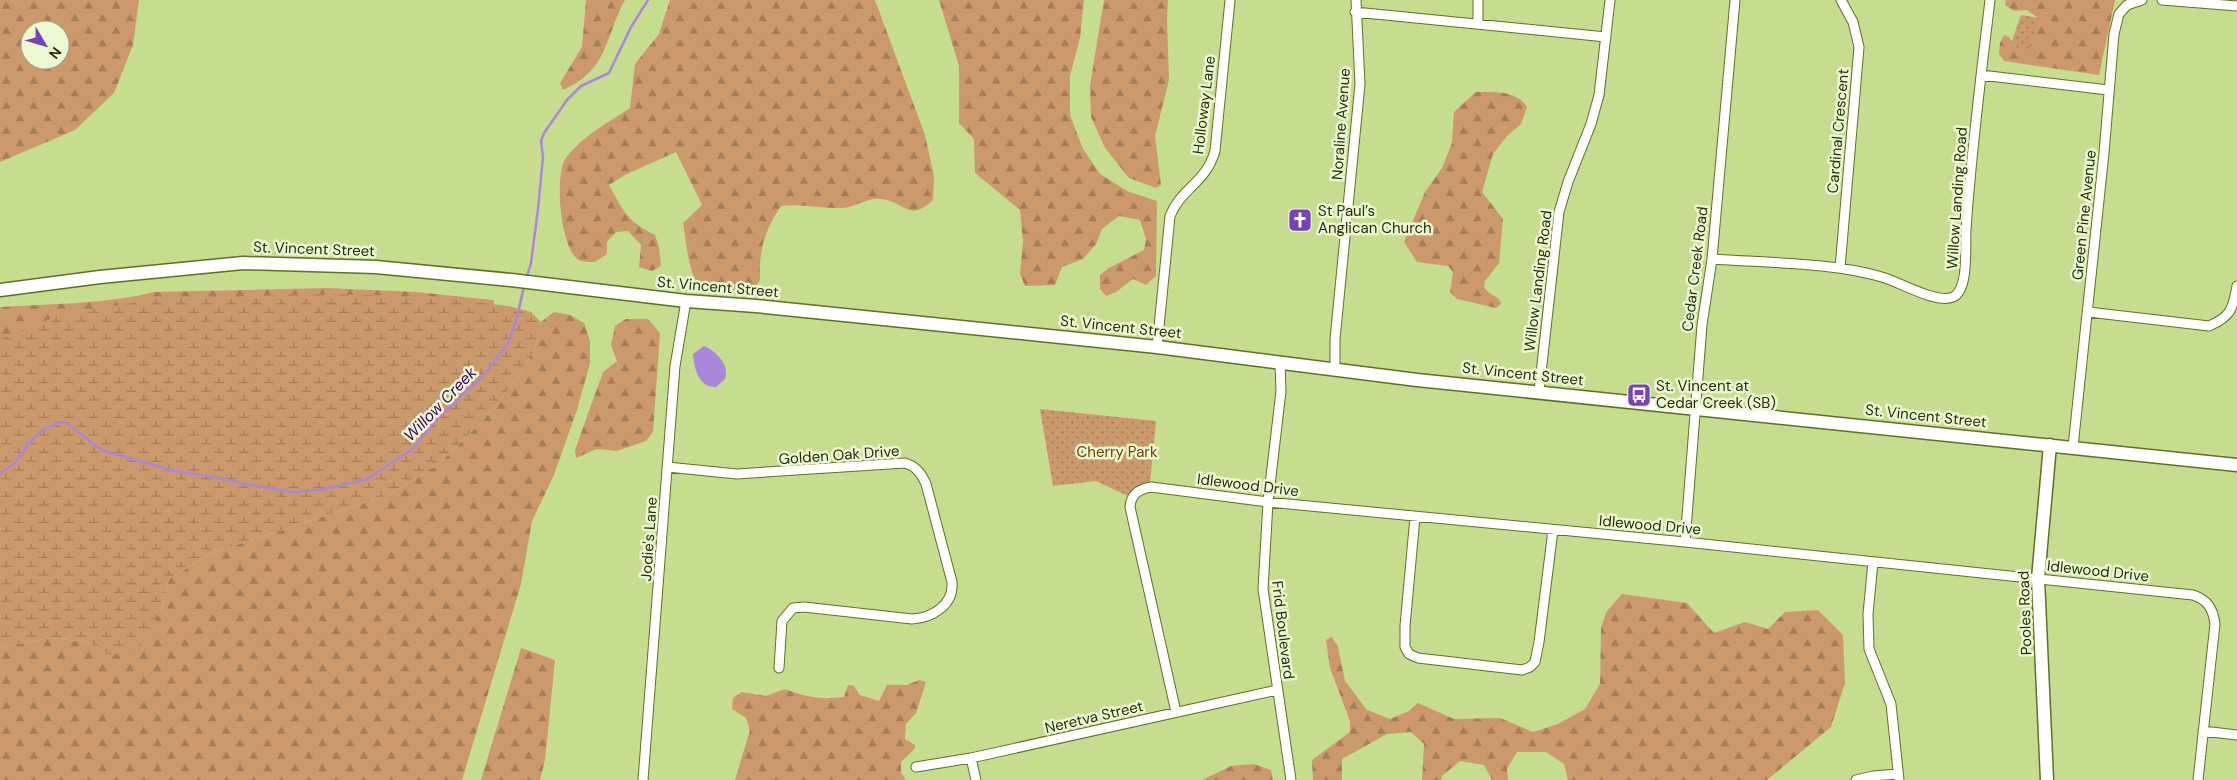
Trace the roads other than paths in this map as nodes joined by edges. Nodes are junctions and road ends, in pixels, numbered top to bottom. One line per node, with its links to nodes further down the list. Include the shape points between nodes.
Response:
1 (1230, 0): 22 (street, Holloway Lane, via 1214,151 1208,171 1180,197 1170,216)
2 (1356, 0): 11 (street, Noraline Avenue)
3 (1478, 0): 12 (street)
4 (1610, 0): 13 (street, Willow Landing Road)
5 (1735, 0): 16 (street, Cedar Creek Road)
6 (1841, 0): 17 (street, Cardinal Crescent, via 1853,22 1859,47)
7 (1990, 0): 14 (street, Willow Landing Road)
8 (2142, 0): 15 (street, Green Pine Avenue, via 2127,5 2119,14)
9 (2162, 0): 10 (street)
10 (2237, 6)
11 (1355, 12): 12 (street); 24 (street, Noraline Avenue, via 1360,84 1335,339)
12 (1478, 24): 13 (street)
13 (1606, 37): 25 (street, Willow Landing Road, via 1591,124 1559,212)
14 (1981, 75): 15 (street); 17 (street, Willow Landing Road, via 1967,214 1965,280 1958,294 1940,298 1884,277)
15 (2108, 90): 21 (street, Green Pine Avenue)
16 (1712, 259): 17 (street, Willow Landing Road); 26 (street, Cedar Creek Road, via 1702,325)
17 (1840, 268)
18 (2237, 286): 21 (street, via 2235,301 2225,319 2209,326)
19 (0, 290): 20 (street, St. Vincent Street, via 243,263 376,266)
20 (686, 301): 22 (street, St. Vincent Street); 30 (street, Jodie's Lane, via 675,366)
21 (2088, 312): 28 (street, Green Pine Avenue)
22 (1157, 347): 23 (street, St. Vincent Street)
23 (1280, 362): 24 (street, St. Vincent Street); 31 (street, Frid Boulevard, via 1281,391)
24 (1335, 369): 25 (street, St. Vincent Street)
25 (1539, 391): 26 (street, St. Vincent Street)
26 (1696, 409): 27 (street, St. Vincent Street); 34 (street, Cedar Creek Road)
27 (2050, 445): 28 (street, St. Vincent Street); 36 (street, Pooles Road)
28 (2074, 447): 29 (street, St. Vincent Street)
29 (2237, 465)
30 (667, 467): 37 (street, Golden Oak Drive, via 746,474 905,463 922,475 952,582 952,593 946,603 927,616 912,619 793,608 782,621); 45 (street, Jodie's Lane)
31 (1268, 502): 32 (street, Idlewood Drive); 38 (street, Frid Boulevard, via 1263,589); 39 (street, Idlewood Drive, via 1152,486 1138,491 1130,500)
32 (1415, 517): 33 (street, Idlewood Drive); 33 (street, via 1404,626 1405,647 1409,654 1418,658 1522,670 1535,662)
33 (1553, 530): 34 (street, Idlewood Drive)
34 (1685, 542): 35 (street, Idlewood Drive)
35 (1873, 562): 36 (street, Idlewood Drive); 44 (street, via 1868,614 1869,649 1890,704)
36 (2038, 579): 40 (street, Idlewood Drive, via 2193,595 2206,601 2215,624); 49 (street, Pooles Road)
37 (779, 668)
38 (1277, 690): 39 (street, Neretva Street); 47 (street, Frid Boulevard)
39 (1176, 712): 42 (street, Neretva Street)
40 (2203, 731): 41 (street); 50 (street, Idlewood Drive)
41 (2237, 735)
42 (971, 758): 43 (street, Neretva Street); 46 (street)
43 (916, 767)
44 (1899, 777): 48 (street, via 1873,776)
45 (643, 780)
46 (976, 780)
47 (1291, 780)
48 (1856, 780)
49 (2048, 780)
50 (2198, 780)

